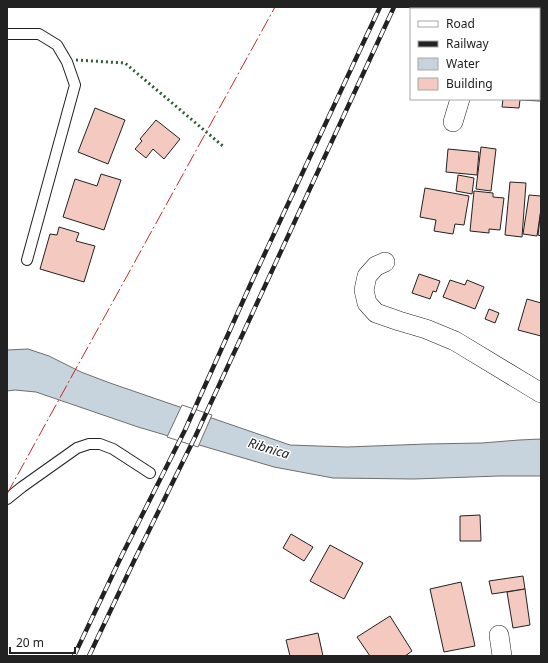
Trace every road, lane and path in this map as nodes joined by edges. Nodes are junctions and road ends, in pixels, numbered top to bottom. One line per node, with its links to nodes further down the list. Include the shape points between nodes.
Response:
1 (7, 34): 4 (lane, via 39,34 57,45 67,62 75,85)
2 (460, 100): 3 (street)
3 (454, 122)
4 (27, 260)
5 (385, 262): 6 (street, via 376,266 368,276 364,290 367,303 376,313 454,341)
6 (541, 393)
7 (150, 473): 8 (lane, via 113,449 100,444 89,444 78,448)
8 (7, 499)
9 (499, 634): 10 (street)
10 (502, 656)

